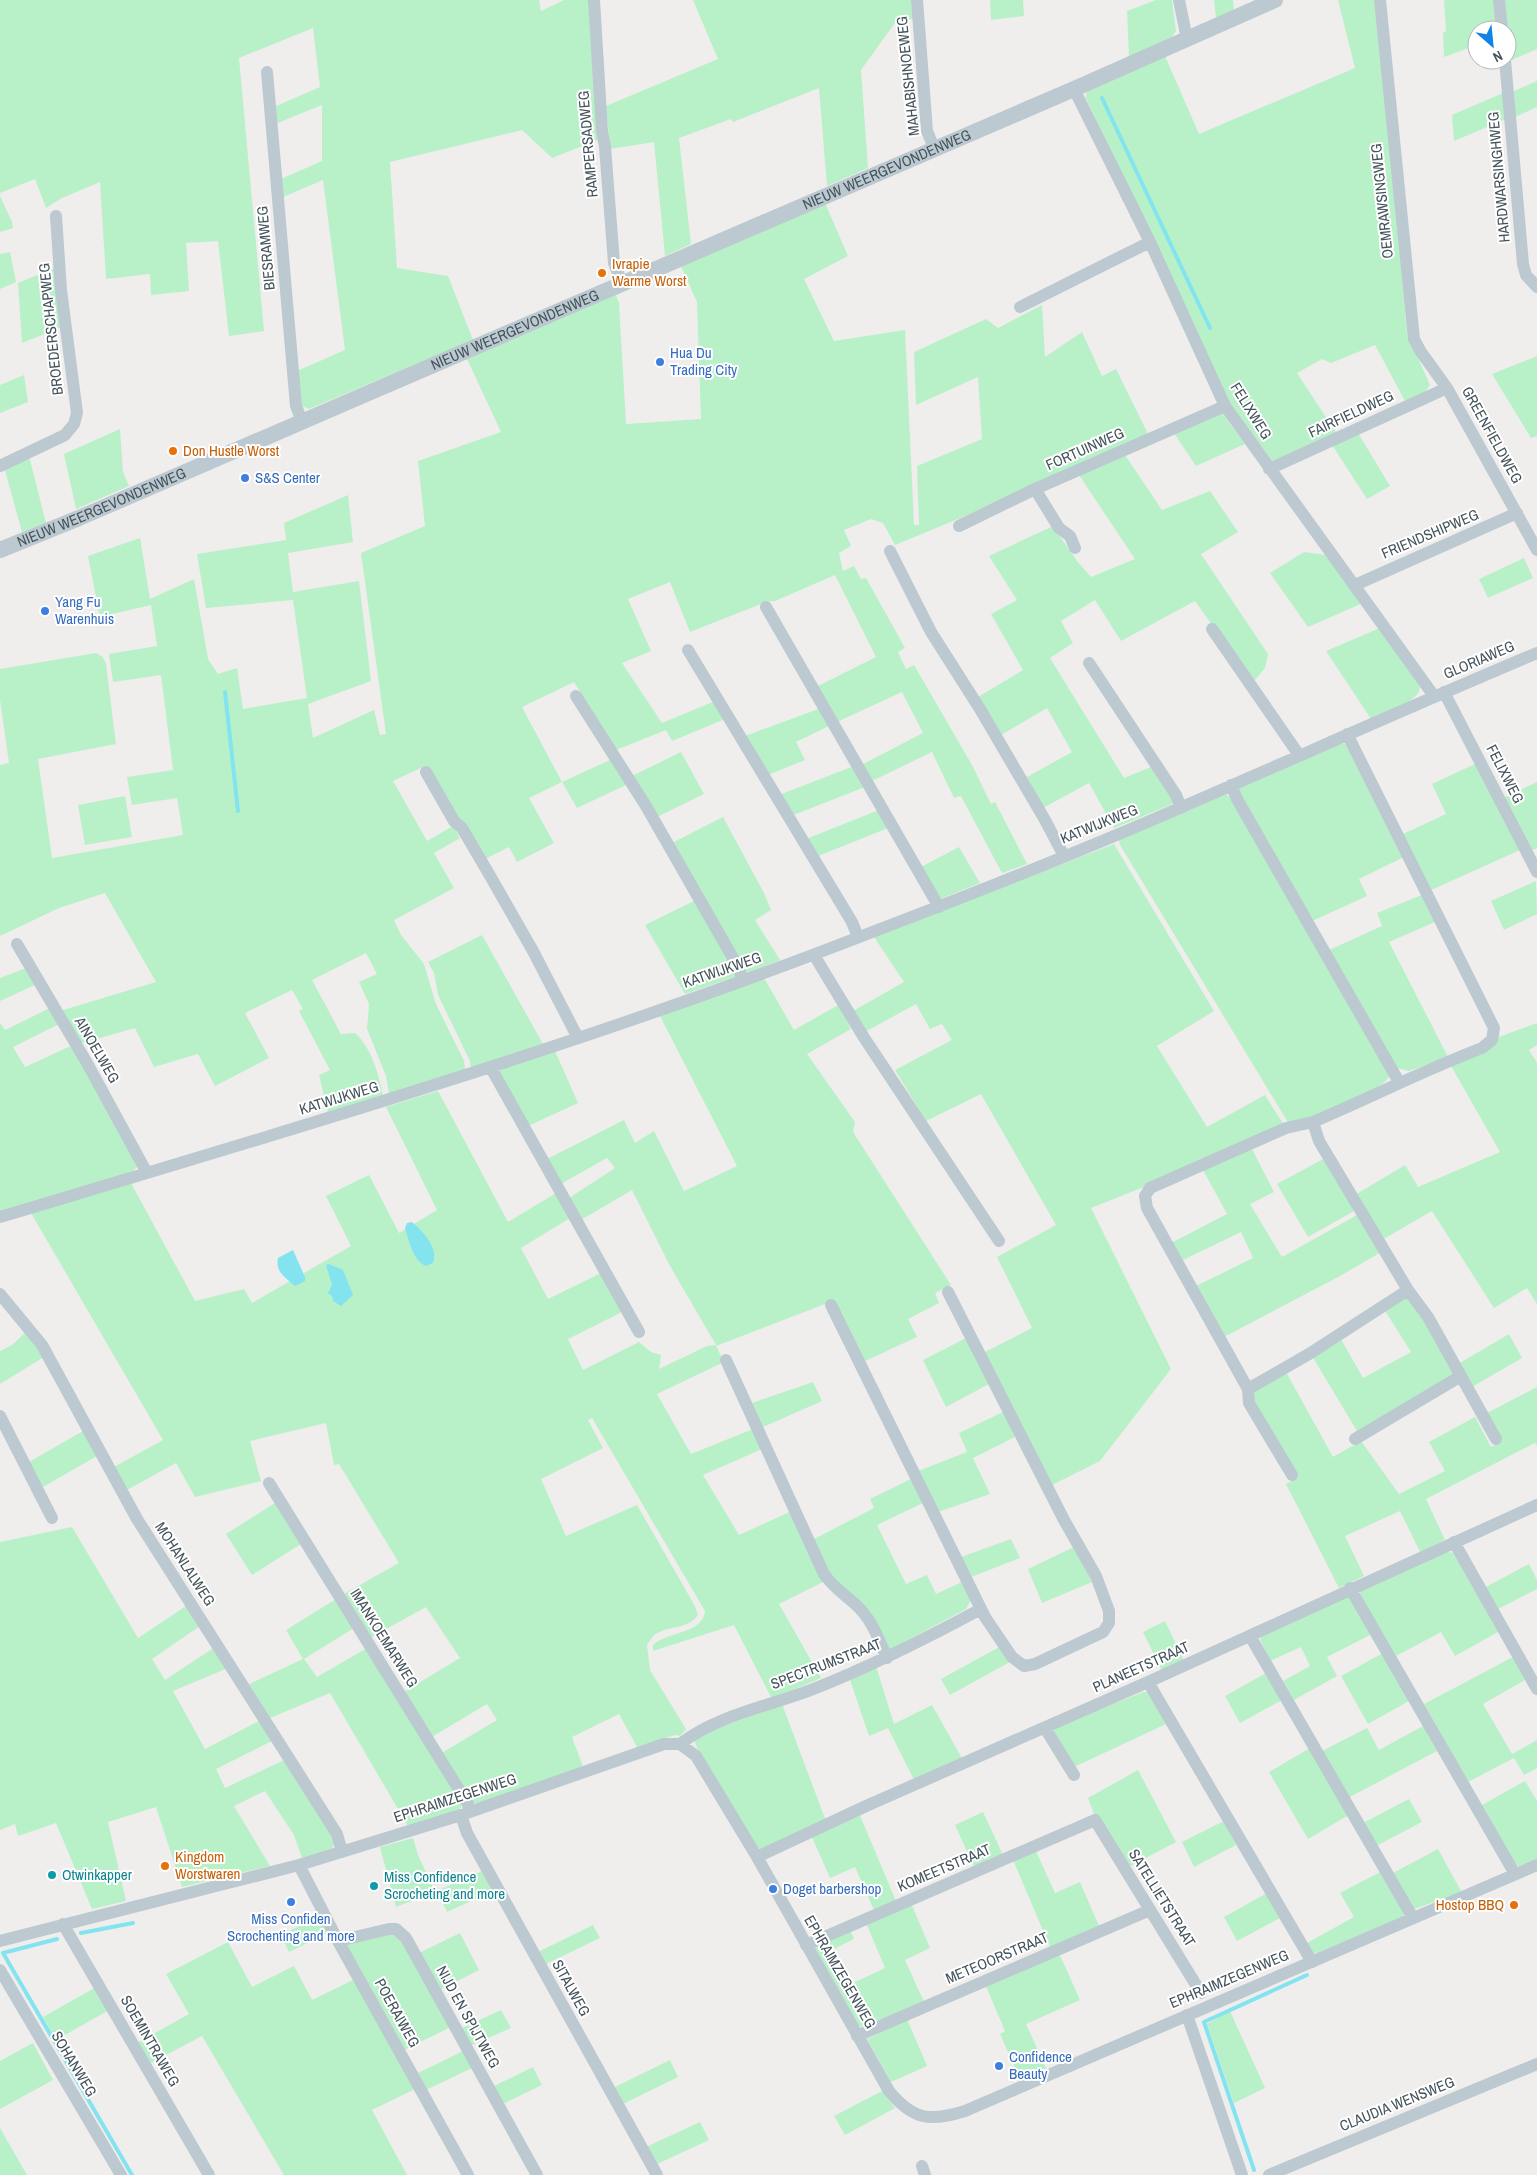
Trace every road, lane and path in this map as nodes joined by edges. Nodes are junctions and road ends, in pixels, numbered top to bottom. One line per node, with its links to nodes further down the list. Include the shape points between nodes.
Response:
1 (594, 0): 15 (street, RAMPERSADWEG, via 614,263)
2 (917, 0): 12 (street, MAHABISHNOEWEG, via 927,130)
3 (1180, 0): 8 (street)
4 (1380, 0): 18 (street, OEMRAWSINGWEG, via 1414,339)
5 (1499, 0): 7 (street)
6 (1270, 1): 8 (street, NIEUW WEERGEVONDENWEG)
7 (1501, 20)
8 (1187, 39): 11 (street, NIEUW WEERGEVONDENWEG)
9 (1506, 70): 16 (street, HARDWARSINGHWEG, via 1523,264 1526,275)
10 (267, 72): 20 (street, BIESRAMWEG, via 296,406)
11 (1074, 89): 12 (street, NIEUW WEERGEVONDENWEG); 14 (street, FELIXWEG)
12 (934, 148): 15 (street, NIEUW WEERGEVONDENWEG)
13 (56, 216): 21 (street, BROEDERSCHAPWEG, via 61,290 77,413 74,424 65,435)
14 (1150, 242): 17 (street); 19 (street, FELIXWEG)
15 (622, 283): 20 (street, NIEUW WEERGEVONDENWEG)
16 (1537, 287)
17 (1020, 307)
18 (1447, 388): 22 (street, FAIRFIELDWEG); 24 (street, GREENFIELDWEG)
19 (1225, 406): 22 (street, FELIXWEG); 23 (street, FORTUINWEG)
20 (302, 421): 27 (street, NIEUW WEERGEVONDENWEG)
21 (0, 466)
22 (1270, 470): 30 (street, FELIXWEG)
23 (1035, 489): 25 (street, FORTUINWEG); 26 (street, via 1059,528 1070,536)
24 (1517, 513): 28 (street, GREENFIELDWEG); 30 (street, FRIENDSHIPWEG)
25 (960, 526)
26 (1075, 548)
27 (0, 550)
28 (1537, 550)
29 (890, 551): 43 (street, via 931,632 980,709)
30 (1355, 585): 36 (street, FELIXWEG)
31 (766, 607): 45 (street)
32 (1212, 629): 39 (street)
33 (688, 650): 46 (street)
34 (1537, 653): 36 (street, GLORIAWEG)
35 (1089, 663): 42 (street, via 1176,795)
36 (1439, 694): 38 (street, KATWIJKWEG); 44 (street, FELIXWEG)
37 (576, 696): 49 (street, via 673,852)
38 (1347, 734): 39 (street, KATWIJKWEG); 52 (street, via 1494,1028 1492,1040 1482,1048)
39 (1299, 755): 41 (street, KATWIJKWEG)
40 (426, 772): 50 (street, via 533,951)
41 (1231, 785): 42 (street, KATWIJKWEG); 52 (street)
42 (1181, 808): 43 (street, KATWIJKWEG)
43 (1064, 856): 45 (street, KATWIJKWEG)
44 (1537, 872)
45 (938, 907): 46 (street, KATWIJKWEG)
46 (858, 937): 48 (street, KATWIJKWEG)
47 (17, 944): 54 (street, AINOELWEG, via 88,1063)
48 (814, 955): 49 (street, KATWIJKWEG); 56 (street)
49 (743, 980): 50 (street, KATWIJKWEG)
50 (578, 1038): 51 (street, KATWIJKWEG)
51 (492, 1068): 54 (street, KATWIJKWEG); 61 (street)
52 (1399, 1082): 53 (street)
53 (1313, 1122): 57 (street, via 1320,1141); 64 (street, via 1286,1128 1150,1188 1144,1196 1147,1208)
54 (147, 1173): 55 (street, KATWIJKWEG)
55 (0, 1217)
56 (999, 1241)
57 (1408, 1290): 63 (street, via 1428,1317); 64 (street)
58 (948, 1292): 74 (street, via 1096,1576 1109,1611 1109,1622 1103,1632 1092,1638 1024,1666 1012,1657)
59 (0, 1294): 84 (street, MOHANLALWEG, via 42,1345 137,1519 337,1834)
60 (832, 1305): 74 (street)
61 (639, 1332)
62 (726, 1360): 76 (street, via 824,1574 862,1611)
63 (1461, 1376): 66 (street); 67 (street)
64 (1248, 1389): 68 (street, via 1249,1402)
65 (0, 1416): 71 (street)
66 (1355, 1439)
67 (1496, 1440)
68 (1292, 1475)
69 (269, 1483): 82 (street, IMANKOEMARWEG, via 468,1804)
70 (1537, 1504): 72 (street, PLANEETSTRAAT)
71 (52, 1518)
72 (1454, 1542): 73 (street, PLANEETSTRAAT); 78 (street)
73 (1350, 1588): 75 (street, PLANEETSTRAAT); 88 (street)
74 (981, 1609): 76 (street, SPECTRUMSTRAAT)
75 (1250, 1636): 77 (street, PLANEETSTRAAT); 90 (street)
76 (887, 1658): 80 (street, SPECTRUMSTRAAT, via 815,1689 696,1731)
77 (1148, 1682): 79 (street, PLANEETSTRAAT); 95 (street)
78 (1537, 1689)
79 (1046, 1728): 81 (street); 85 (street, PLANEETSTRAAT)
80 (680, 1744): 82 (street, EPHRAIMZEGENWEG, via 664,1744); 85 (street, EPHRAIMZEGENWEG, via 696,1756)
81 (1074, 1775)
82 (465, 1813): 84 (street, EPHRAIMZEGENWEG); 105 (street, SITALWEG, via 467,1833)
83 (1095, 1820): 89 (street, SATELLIETSTRAAT); 94 (street, KOMEETSTRAAT)
84 (342, 1852): 87 (street, EPHRAIMZEGENWEG)
85 (757, 1857): 94 (street, EPHRAIMZEGENWEG)
86 (1537, 1864): 88 (street, EPHRAIMZEGENWEG)
87 (299, 1865): 91 (street, EPHRAIMZEGENWEG); 93 (street, POERAIWEG)
88 (1515, 1874): 90 (street, EPHRAIMZEGENWEG)
89 (1150, 1910): 97 (street, SATELLIETSTRAAT); 99 (street, METEOORSTRAAT)
90 (1413, 1918): 95 (street, EPHRAIMZEGENWEG)
91 (63, 1924): 92 (street, EPHRAIMZEGENWEG); 102 (street, SOEMINTRAWEG)
92 (0, 1941)
93 (338, 1941): 103 (street, POERAIWEG); 104 (street, NIJD EN SPIJTWEG, via 389,1928 406,1938)
94 (806, 1945): 99 (street, EPHRAIMZEGENWEG)
95 (1312, 1962): 98 (street, EPHRAIMZEGENWEG)
96 (0, 1970): 101 (street, SOHANWEG)
97 (1201, 1993)
98 (1187, 2015): 99 (street, EPHRAIMZEGENWEG, via 965,2111 934,2118 922,2117 901,2106); 106 (street)
99 (857, 2036)
100 (1537, 2064): 107 (street, CLAUDIA WENSWEG)
101 (121, 2175)
102 (209, 2175)
103 (468, 2175)
104 (537, 2175)
105 (657, 2175)
106 (1242, 2175)
107 (1268, 2175)

